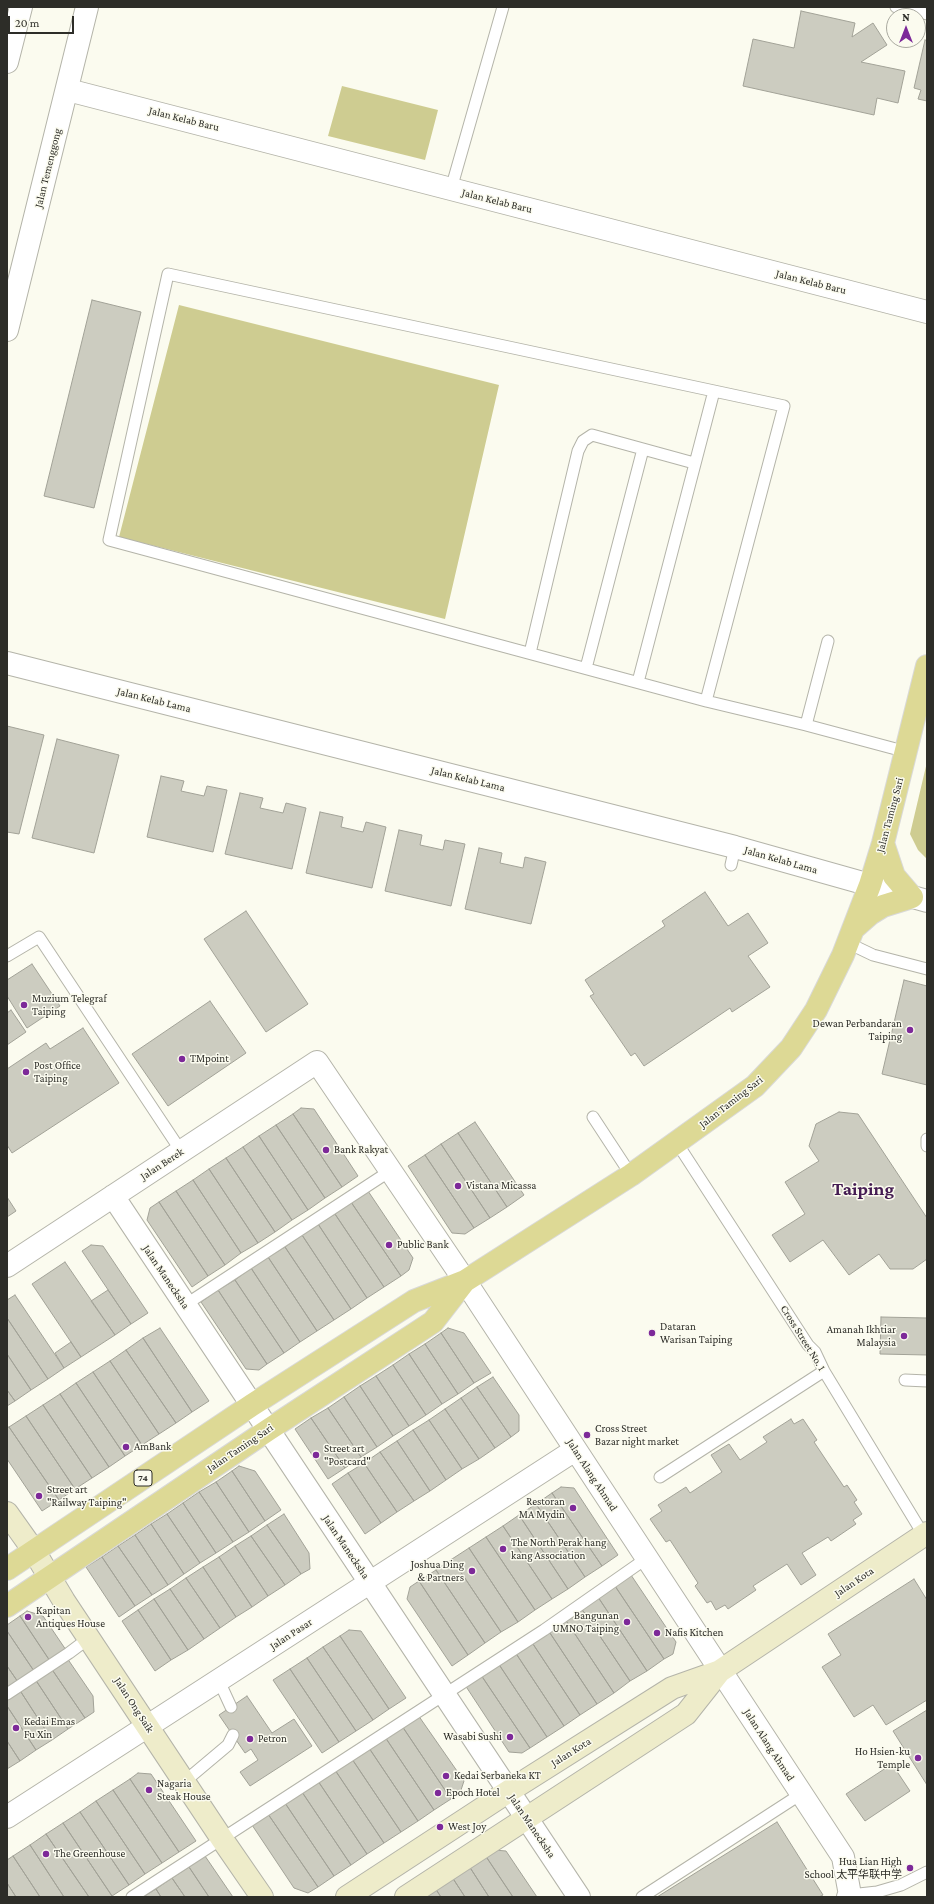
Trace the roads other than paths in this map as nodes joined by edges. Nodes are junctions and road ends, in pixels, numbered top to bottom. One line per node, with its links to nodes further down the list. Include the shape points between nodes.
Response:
1 (21, 7): 6 (street)
2 (87, 7): 7 (street, Jalan Temenggong)
3 (503, 7): 8 (lane)
4 (896, 7): 5 (lane)
5 (927, 14)
6 (7, 62)
7 (68, 90): 8 (street, Jalan Kelab Baru); 10 (street, Jalan Temenggong)
8 (451, 189): 9 (street, Jalan Kelab Baru)
9 (927, 312)
10 (7, 330)
11 (714, 391): 13 (lane); 15 (lane, via 168,274 109,540); 20 (lane, via 784,406)
12 (643, 449): 13 (lane); 15 (lane, via 592,435 583,441 578,452); 18 (lane)
13 (694, 463): 19 (lane)
14 (828, 641): 21 (lane)
15 (530, 653): 18 (lane)
16 (7, 663): 24 (street, Jalan Kelab Lama, via 733,856)
17 (927, 666): 22 (main road, Jalan Taming Sari)
18 (586, 668): 19 (lane)
19 (638, 682): 20 (lane)
20 (706, 700): 21 (lane)
21 (806, 725): 22 (lane)
22 (907, 752): 23 (main road, Jalan Taming Sari)
23 (883, 843): 24 (main road, Jalan Taming Sari); 25 (main road, via 894,876)
24 (870, 885): 25 (street, Jalan Kelab Lama); 26 (main road, Jalan Taming Sari)
25 (919, 899): 26 (main road, via 884,906 870,914)
26 (850, 936): 28 (lane, via 873,955); 32 (main road, Jalan Taming Sari, via 828,989 791,1048 755,1086)
27 (7, 956): 34 (lane, via 39,936)
28 (927, 969)
29 (317, 1062): 34 (street, Jalan Berek); 35 (street, Jalan Alang Ahmad)
30 (593, 1117): 36 (lane)
31 (927, 1139): 33 (lane)
32 (677, 1143): 36 (main road, Jalan Taming Sari); 41 (lane, Cross Street No. 1, via 815,1352)
33 (927, 1146)
34 (181, 1151): 37 (street, Jalan Berek)
35 (390, 1171): 39 (street, Jalan Alang Ahmad); 40 (lane)
36 (631, 1175): 39 (main road, Jalan Taming Sari)
37 (113, 1196): 38 (street, Jalan Berek); 40 (street, Jalan Manecksha)
38 (7, 1266)
39 (465, 1281): 44 (main road, Jalan Taming Sari / 74, via 414,1301); 45 (main road, Jalan Taming Sari, via 433,1322); 46 (street, Jalan Alang Ahmad)
40 (185, 1305): 44 (street, Jalan Manecksha)
41 (824, 1371): 47 (lane); 49 (lane, Cross Street No. 1)
42 (905, 1380): 43 (lane)
43 (927, 1381)
44 (252, 1405): 45 (street, Jalan Manecksha); 50 (main road, Jalan Taming Sari / 74)
45 (268, 1430): 53 (main road, Jalan Taming Sari); 54 (street, Jalan Manecksha)
46 (575, 1450): 51 (street, Jalan Alang Ahmad); 54 (street, Jalan Pasar)
47 (660, 1477)
48 (7, 1513): 50 (main road, Jalan Ong Saik)
49 (926, 1536): 57 (main road, Jalan Kota)
50 (34, 1551): 52 (main road, Jalan Taming Sari / 74); 53 (main road, Jalan Ong Saik)
51 (647, 1558): 57 (street, Jalan Alang Ahmad); 60 (lane)
52 (7, 1569)
53 (50, 1578): 55 (main road, Jalan Taming Sari); 56 (main road, Jalan Ong Saik)
54 (370, 1583): 58 (street, Jalan Pasar); 60 (street, Jalan Manecksha)
55 (7, 1606)
56 (89, 1638): 59 (lane); 62 (main road, Jalan Ong Saik)
57 (720, 1671): 65 (main road, Jalan Kota, via 672,1688); 66 (street, Jalan Alang Ahmad); 68 (main road, Jalan Kota, via 686,1714)
58 (218, 1681): 61 (lane); 62 (street, Jalan Pasar)
59 (7, 1694)
60 (445, 1695): 65 (street, Jalan Manecksha); 69 (lane)
61 (231, 1706)
62 (148, 1727): 64 (main road, Jalan Ong Saik); 67 (street, Jalan Pasar)
63 (233, 1735): 64 (lane, via 228,1745)
64 (184, 1782): 69 (main road, Jalan Ong Saik)
65 (509, 1792): 68 (street, Jalan Manecksha); 74 (main road, Jalan Kota)
66 (801, 1794): 71 (street, Jalan Alang Ahmad, via 843,1857); 77 (lane)
67 (7, 1817)
68 (527, 1818): 75 (main road, Jalan Kota); 76 (street, Jalan Manecksha)
69 (222, 1839): 72 (lane); 73 (main road, Jalan Ong Saik)
70 (927, 1872): 71 (lane, via 901,1885)
71 (849, 1896)
72 (132, 1897)
73 (262, 1897)
74 (347, 1897)
75 (406, 1897)
76 (579, 1897)
77 (642, 1897)

